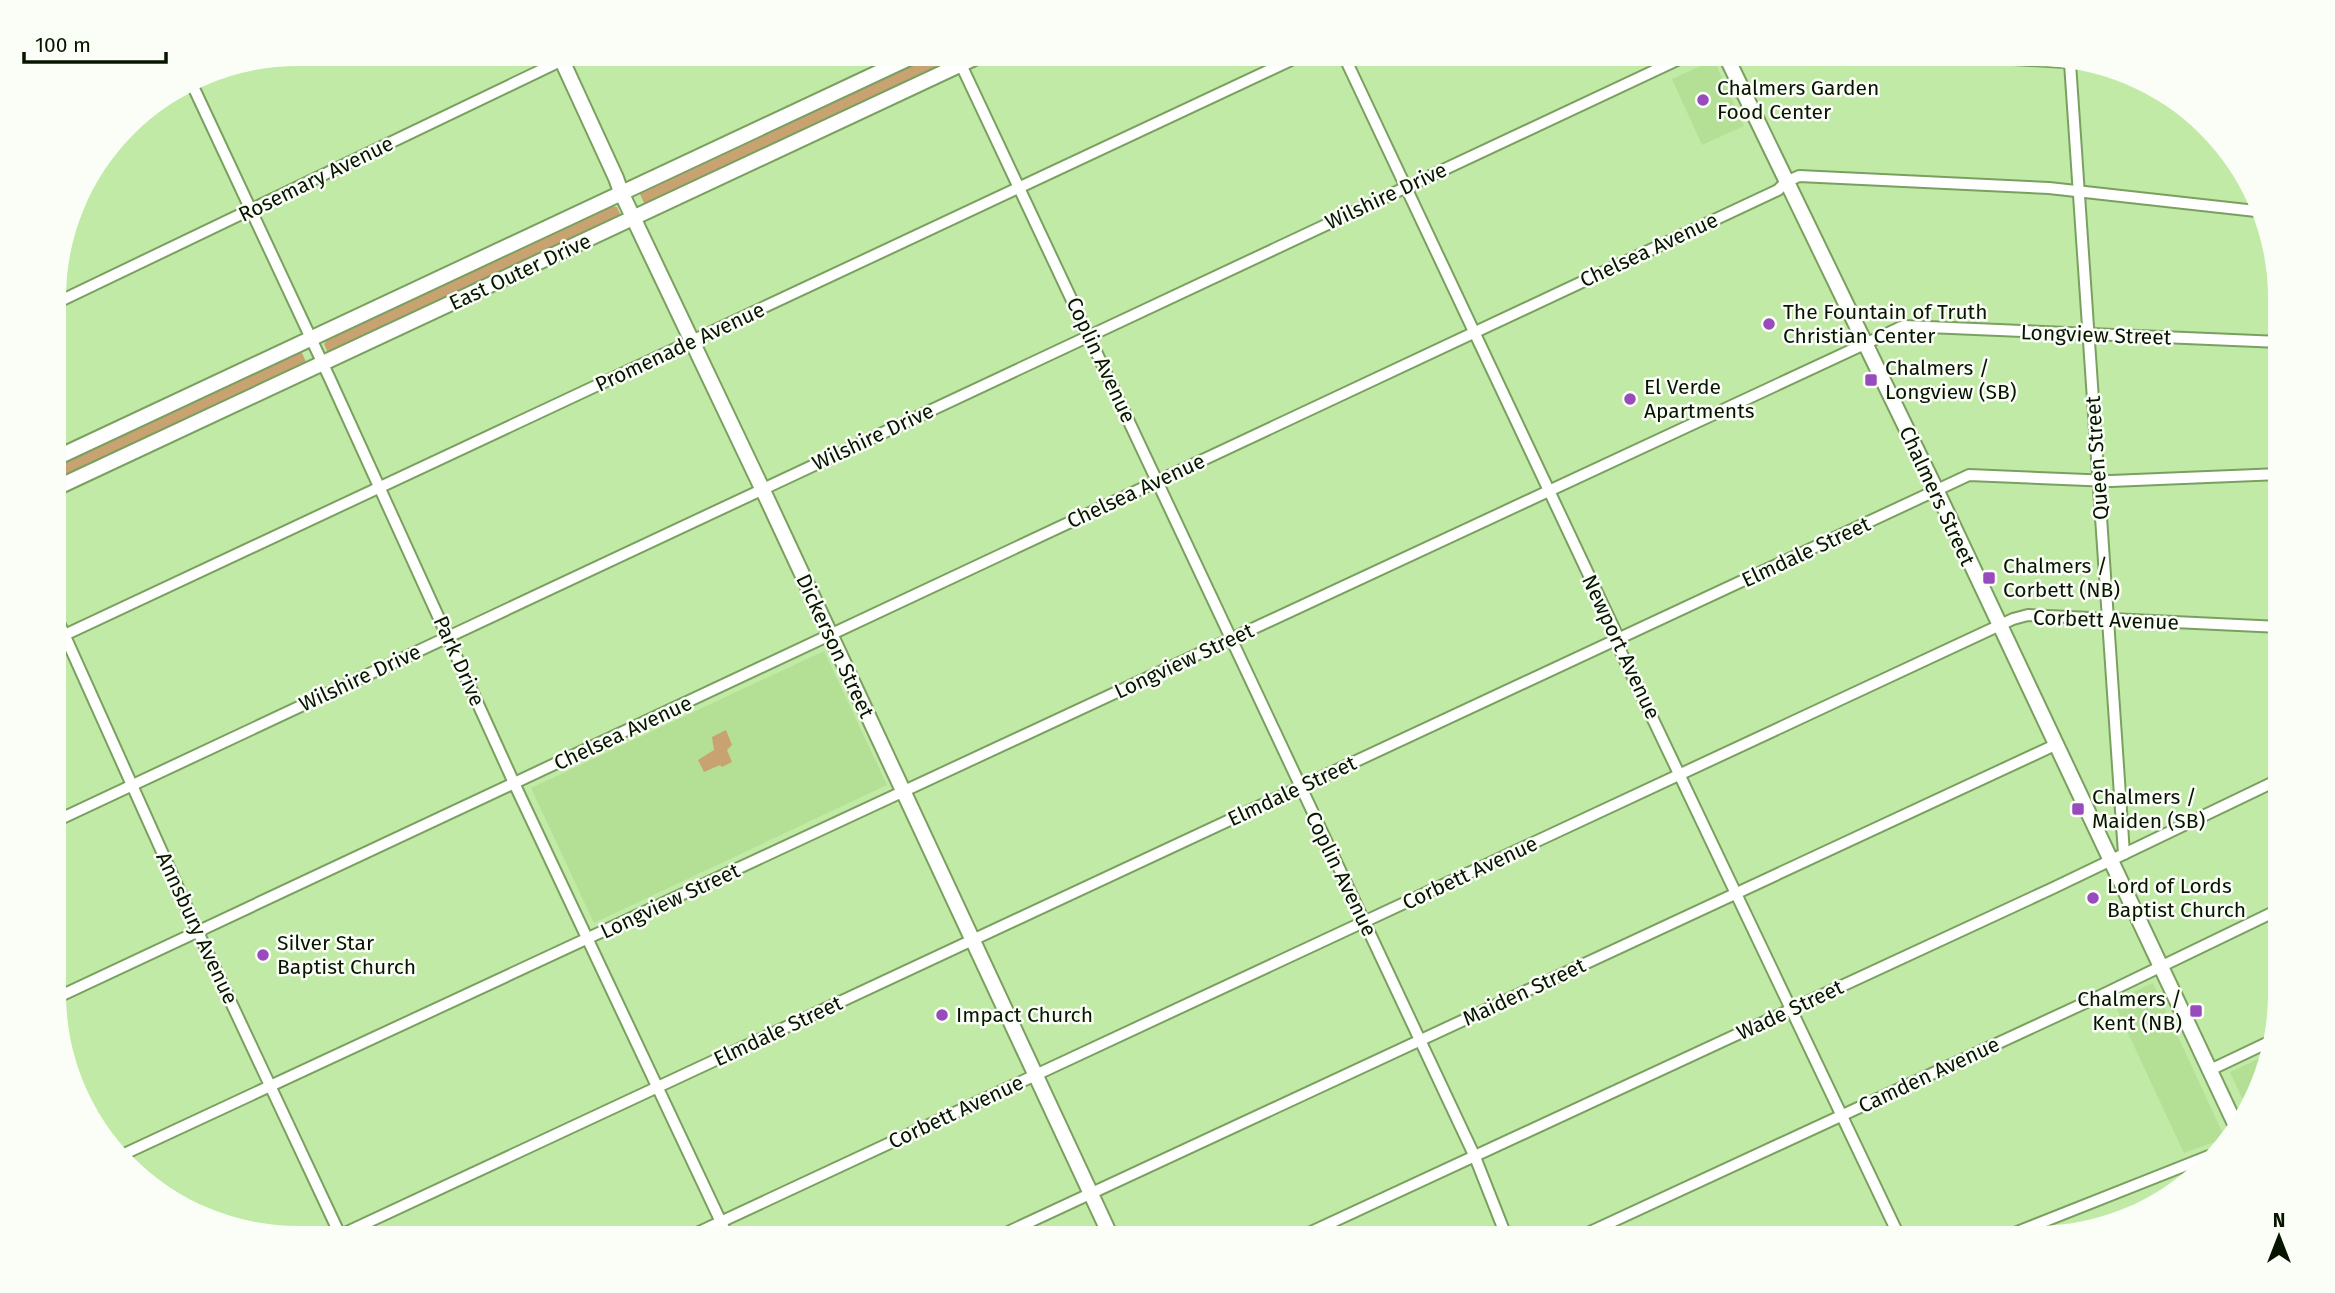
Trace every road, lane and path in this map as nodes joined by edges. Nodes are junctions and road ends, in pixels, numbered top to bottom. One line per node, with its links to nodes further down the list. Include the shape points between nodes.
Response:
1 (545, 66): 18 (street, Rosemary Avenue)
2 (569, 66): 16 (street, Dickerson Street)
3 (892, 66): 16 (street, East Outer Drive)
4 (945, 66): 19 (street, East Outer Drive)
5 (962, 66): 13 (street, Coplin Avenue)
6 (1278, 66): 13 (street, Promenade Avenue)
7 (1349, 66): 14 (street, Newport Avenue)
8 (1664, 66): 14 (street, Wilshire Drive)
9 (1731, 66): 12 (street, Chalmers Street)
10 (2068, 69): 15 (street, Queen Street)
11 (195, 91): 18 (street, Park Drive)
12 (1786, 182): 15 (street, Chelsea Avenue, via 1799,176); 21 (street, Chelsea Avenue, via 1778,190); 27 (street, Chalmers Street)
13 (1020, 187): 22 (street, Coplin Avenue); 25 (street, Promenade Avenue)
14 (1405, 187): 21 (street, Newport Avenue); 22 (street, Wilshire Drive)
15 (2078, 191): 17 (street, Chelsea Avenue); 23 (street, Queen Street)
16 (621, 192): 19 (street, Dickerson Street); 24 (street, East Outer Drive)
17 (2251, 210)
18 (251, 211): 20 (street, Rosemary Avenue); 24 (street, Park Drive)
19 (634, 219): 25 (street, Dickerson Street); 28 (street, East Outer Drive)
20 (67, 298)
21 (1473, 332): 32 (street, Chelsea Avenue); 37 (street, Newport Avenue)
22 (1089, 335): 32 (street, Coplin Avenue); 35 (street, Wilshire Drive)
23 (2088, 335): 26 (street, Longview Street); 27 (street, Longview Street, via 1904,326); 31 (street, Queen Street)
24 (312, 339): 28 (street, Park Drive); 29 (street, East Outer Drive)
25 (692, 341): 34 (street, Promenade Avenue); 35 (street, Dickerson Street)
26 (2268, 342)
27 (1864, 345): 36 (street, Chalmers Street); 37 (street, Longview Street)
28 (323, 363): 33 (street, East Outer Drive); 34 (street, Park Drive)
29 (67, 453)
30 (2268, 474): 31 (street, Elmdale Street)
31 (2098, 481): 36 (street, Elmdale Street, via 1975,474); 38 (street, Queen Street)
32 (1157, 482): 42 (street, Chelsea Avenue); 44 (street, Coplin Avenue)
33 (67, 483)
34 (380, 488): 41 (street, Promenade Avenue); 43 (street, Park Drive)
35 (762, 489): 42 (street, Dickerson Street); 43 (street, Wilshire Drive)
36 (1936, 491): 40 (street, Chalmers Street); 45 (street, Elmdale Street)
37 (1548, 492): 44 (street, Longview Street); 45 (street, Newport Avenue)
38 (2108, 619): 39 (street, Corbett Avenue); 40 (street, Corbett Avenue, via 2028,615); 55 (street, Queen Street)
39 (2268, 626)
40 (1999, 627): 47 (street, Chalmers Street); 48 (street, Corbett Avenue)
41 (67, 634)
42 (830, 636): 49 (street, Chelsea Avenue); 53 (street, Dickerson Street)
43 (448, 637): 49 (street, Park Drive); 50 (street, Wilshire Drive)
44 (1231, 639): 52 (street, Coplin Avenue); 53 (street, Longview Street)
45 (1619, 639): 48 (street, Newport Avenue, via 1620,650); 52 (street, Elmdale Street)
46 (66, 649): 50 (street, Annsbury Avenue)
47 (2056, 745): 55 (street, Chalmers Street); 56 (street, Maiden Street)
48 (1681, 775): 56 (street, Newport Avenue); 58 (street, Corbett Avenue)
49 (514, 783): 59 (street, Chelsea Avenue); 60 (street, Park Drive)
50 (131, 785): 54 (street, Wilshire Drive); 59 (street, Annsbury Avenue)
51 (2268, 785): 55 (street, Wade Street)
52 (1300, 788): 58 (street, Coplin Avenue); 61 (street, Elmdale Street)
53 (904, 792): 60 (street, Longview Street); 61 (street, Dickerson Street)
54 (66, 816)
55 (2118, 857): 62 (street, Chalmers Street); 64 (street, Wade Street)
56 (1737, 893): 64 (street, Newport Avenue); 65 (street, Maiden Street)
57 (2268, 915): 62 (street, Camden Avenue)
58 (1364, 923): 65 (street, Coplin Avenue); 68 (street, Corbett Avenue)
59 (198, 932): 63 (street, Chelsea Avenue); 69 (street, Annsbury Avenue)
60 (588, 939): 69 (street, Longview Street); 70 (street, Park Drive)
61 (973, 940): 68 (street, Dickerson Street); 70 (street, Elmdale Street)
62 (2161, 967): 67 (street, Chalmers Street); 71 (street, Camden Avenue)
63 (66, 993)
64 (1793, 1009): 71 (street, Newport Avenue); 74 (street, Wade Street)
65 (1420, 1040): 74 (street, Coplin Avenue); 76 (street, Maiden Street)
66 (2263, 1045): 67 (street)
67 (2210, 1070): 72 (street, Chalmers Street)
68 (1036, 1074): 76 (street, Dickerson Street); 77 (street, Corbett Avenue)
69 (271, 1086): 73 (street, Longview Street); 78 (street, Annsbury Avenue)
70 (657, 1087): 77 (street, Park Drive); 79 (street, Elmdale Street)
71 (1843, 1115): 86 (street, Camden Avenue); 87 (street, Newport Avenue)
72 (2232, 1118)
73 (129, 1152)
74 (1475, 1157): 84 (street, Wade Street); 85 (street, Coplin Avenue)
75 (2197, 1161): 88 (street)
76 (1091, 1193): 82 (street, Maiden Street); 83 (street, Dickerson Street)
77 (721, 1221): 80 (street, Corbett Avenue); 81 (street, Park Drive)
78 (333, 1226)
79 (361, 1226)
80 (711, 1226)
81 (723, 1226)
82 (1019, 1226)
83 (1106, 1226)
84 (1324, 1226)
85 (1502, 1226)
86 (1603, 1226)
87 (1894, 1226)
88 (2032, 1226)

